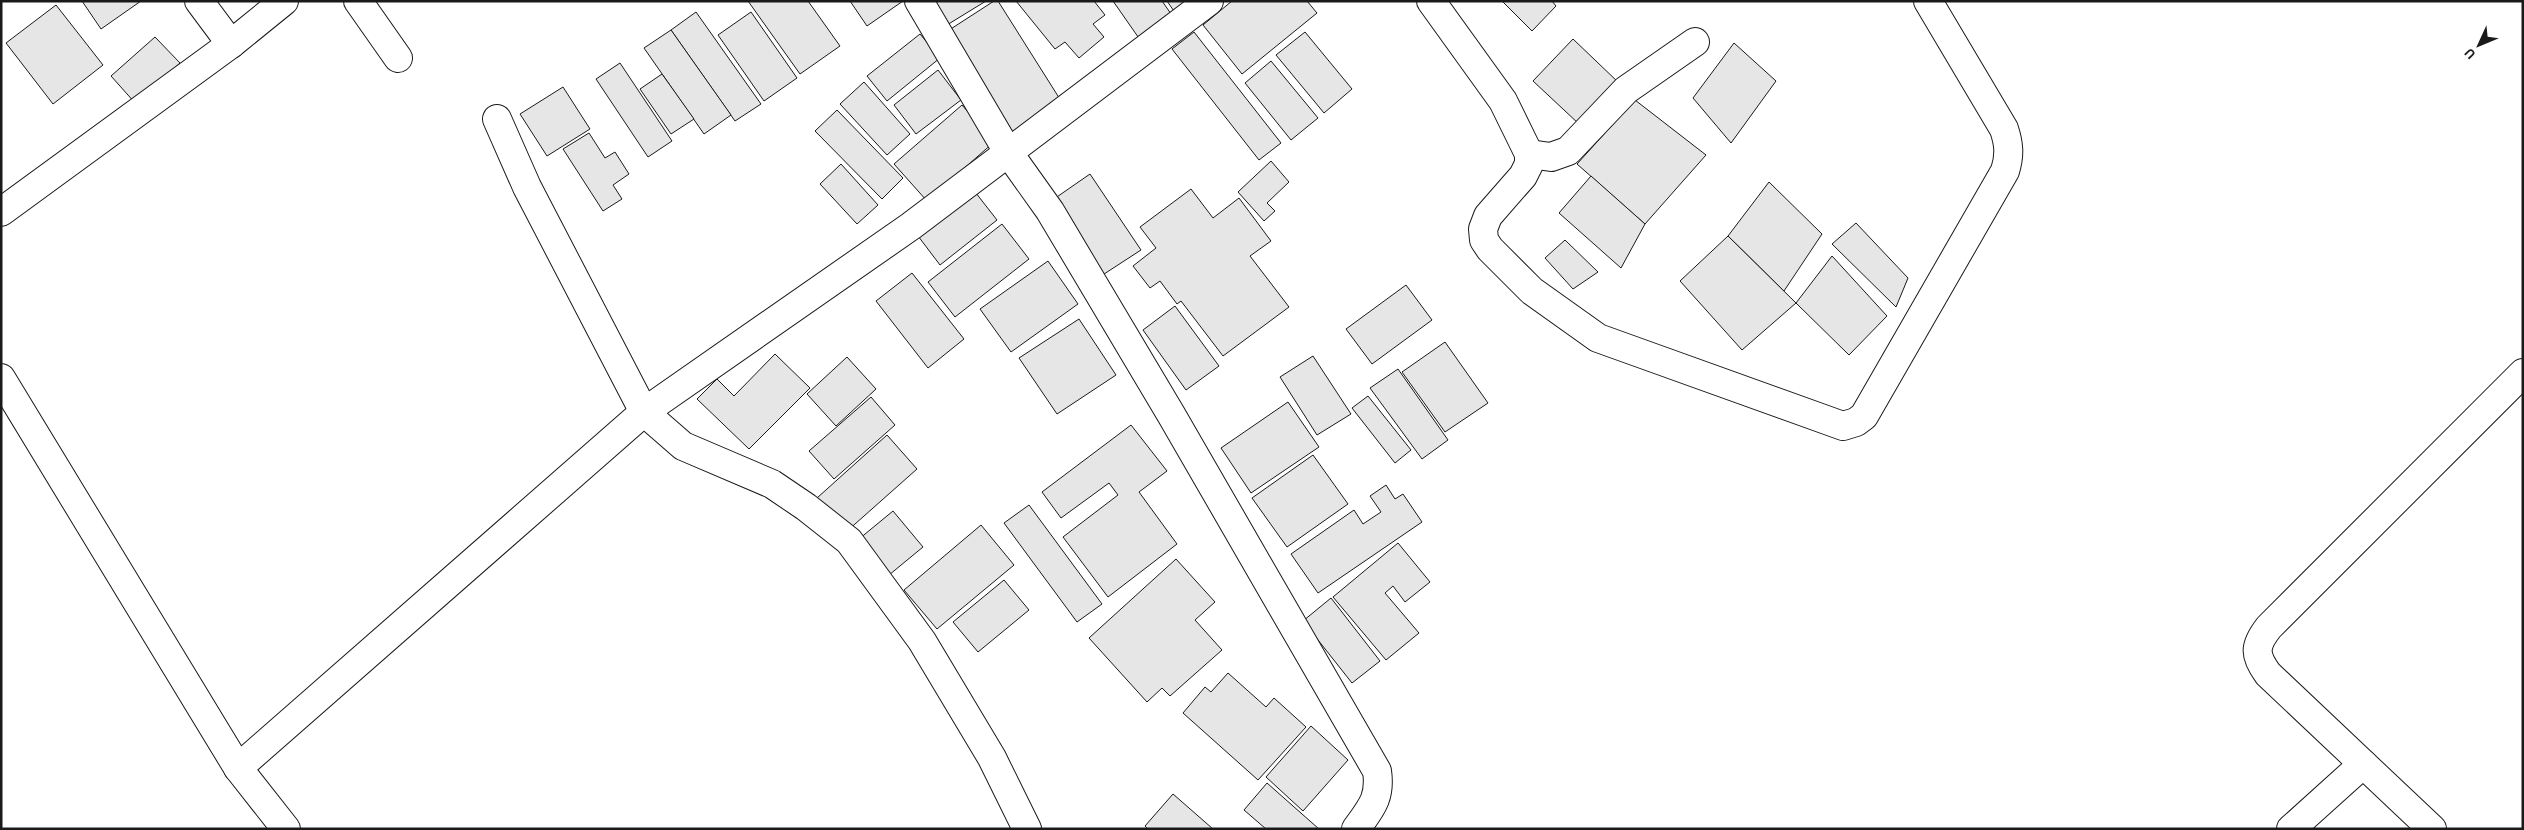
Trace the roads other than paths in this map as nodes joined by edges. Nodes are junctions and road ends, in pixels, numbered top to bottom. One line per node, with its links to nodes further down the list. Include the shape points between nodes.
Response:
1 (199, 1): 9 (street)
2 (284, 1): 9 (street)
3 (358, 1): 10 (street)
4 (919, 1): 12 (street)
5 (1209, 1): 12 (street)
6 (1431, 1): 13 (street, via 1503,101)
7 (1928, 1): 13 (street, via 2004,129 2009,158 2005,171 1864,416 1850,424 1843,426 1829,422 1598,338 1532,291 1490,249 1484,240 1483,229 1488,216 1523,176)
8 (1695, 42): 13 (street, via 1626,90 1568,151 1551,157)
9 (231, 44): 14 (street)
10 (398, 58)
11 (498, 119): 17 (street, via 527,187)
12 (1008, 152): 17 (street, via 911,226); 22 (street, via 1050,211 1377,770 1377,796)
13 (1529, 154)
14 (1, 212)
15 (2523, 373): 18 (street, via 2261,637 2257,650 2259,662 2268,674)
16 (1, 378): 19 (street)
17 (644, 412): 19 (street); 21 (street, via 683,446 772,484 849,541 922,641 992,758)
18 (2363, 764): 23 (street); 24 (street)
19 (238, 768): 20 (street)
20 (286, 829)
21 (1027, 829)
22 (1356, 829)
23 (2291, 829)
24 (2432, 829)

